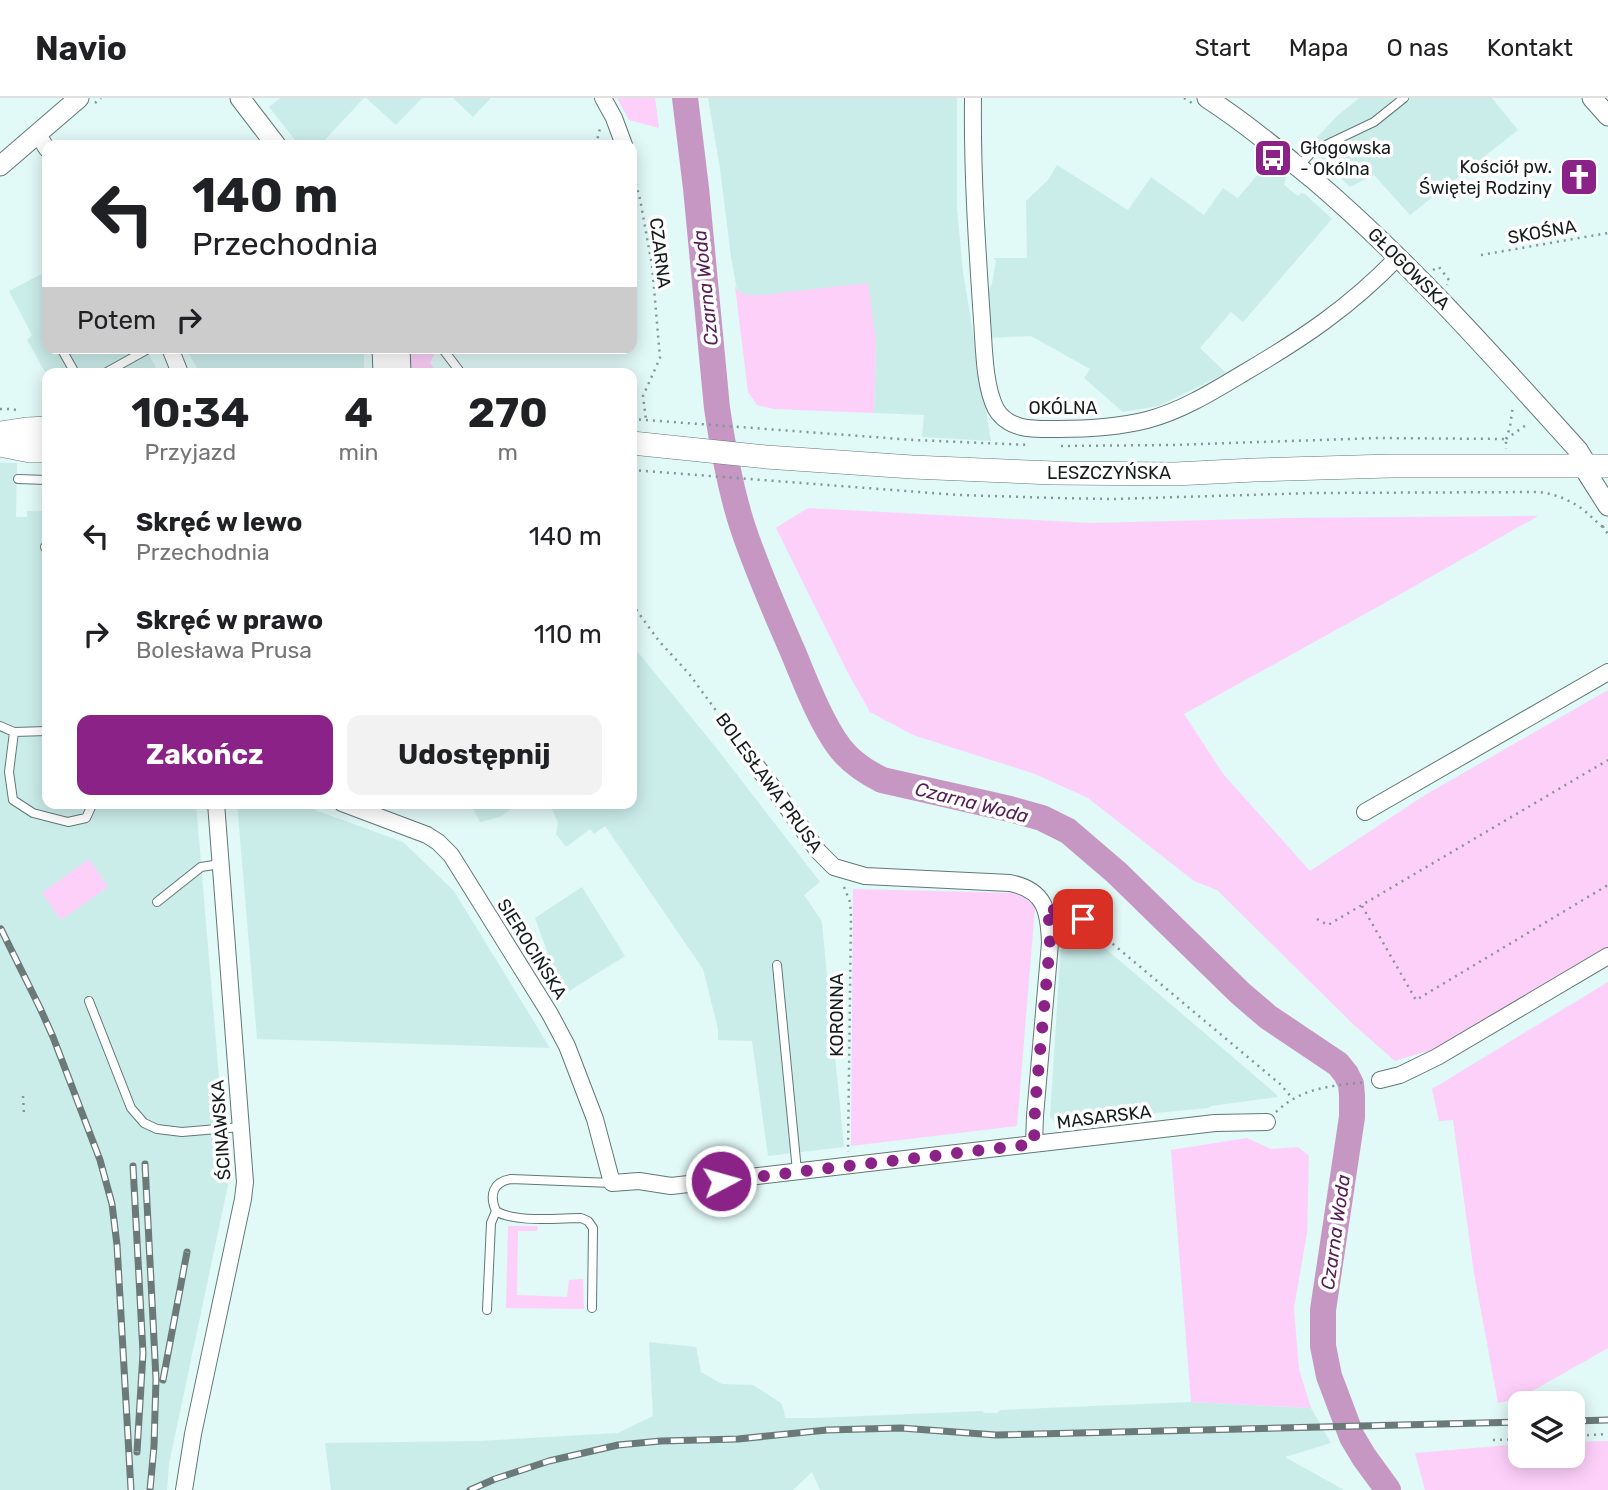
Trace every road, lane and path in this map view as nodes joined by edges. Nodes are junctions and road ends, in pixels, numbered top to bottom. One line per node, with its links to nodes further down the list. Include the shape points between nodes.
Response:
1 (79, 98): 10 (street)
2 (240, 98): 11 (street)
3 (603, 98): 13 (street)
4 (972, 98): 20 (street, OKÓLNA, via 976,241 988,381 996,408 1015,425 1104,427 1146,420 1186,405 1311,332 1357,297)
5 (1207, 98): 16 (street, GŁOGOWSKA)
6 (1404, 98): 16 (lane, via 1374,122 1314,151)
7 (1592, 98): 8 (street)
8 (1608, 116)
9 (600, 124): 12 (path)
10 (43, 140)
11 (272, 140)
12 (598, 140)
13 (622, 140)
14 (42, 141): 15 (street)
15 (3, 157)
16 (1298, 167): 20 (street, GŁOGOWSKA)
17 (637, 189): 29 (path, CZARNA, via 652,265 660,358 643,397)
18 (1608, 233): 19 (path, SKOŚNA)
19 (1480, 255)
20 (1398, 257): 27 (street, GŁOGOWSKA)
21 (139, 354): 23 (lane)
22 (447, 354): 24 (lane)
23 (114, 368)
24 (457, 368)
25 (0, 409): 26 (path)
26 (23, 411)
27 (1544, 411): 32 (path); 39 (street, GŁOGOWSKA)
28 (637, 419): 29 (path)
29 (646, 420): 35 (path)
30 (42, 428): 31 (main road)
31 (0, 433)
32 (1506, 439): 36 (path); 38 (path)
33 (637, 443): 38 (main road, LESZCZYŃSKA, via 950,470 1175,474)
34 (0, 445): 37 (main road)
35 (1041, 445)
36 (1055, 445)
37 (42, 451)
38 (1506, 466): 39 (main road, LESZCZYŃSKA)
39 (1597, 466): 43 (street, GŁOGOWSKA, via 1588,476)
40 (637, 470): 45 (path, via 958,495 1114,499 1539,492 1573,504)
41 (18, 479): 42 (lane)
42 (42, 480)
43 (1608, 506)
44 (1608, 523): 45 (path)
45 (1603, 527): 46 (path)
46 (1608, 534)
47 (637, 611): 53 (path, BOLESŁAWA PRUSA)
48 (1608, 672): 57 (street)
49 (0, 726): 51 (lane)
50 (42, 731): 51 (lane)
51 (14, 732): 54 (lane, via 9,772 13,800 33,813 68,822 86,818)
52 (1608, 760): 62 (path)
53 (755, 764): 59 (street, BOLESŁAWA PRUSA, via 814,847)
54 (90, 809)
55 (216, 809): 58 (street, ŚCINAWSKA)
56 (358, 809): 77 (street, SIEROCIŃSKA, via 430,836 452,856 567,1046 595,1119)
57 (1365, 813)
58 (220, 864): 61 (lane, via 201,867); 73 (street, ŚCINAWSKA)
59 (836, 868): 63 (street, BOLESŁAWA PRUSA, via 881,877 1022,885 1040,898); 75 (path, KORONNA, via 851,915)
60 (1608, 886): 62 (path, via 1416,1000)
61 (157, 902)
62 (1362, 906): 64 (path, via 1328,925)
63 (1045, 908): 70 (path, via 1083,919); 74 (street, via 1050,943)
64 (1317, 919)
65 (1608, 956): 68 (street, via 1437,1057)
66 (777, 965): 76 (lane)
67 (89, 1001): 73 (lane, via 128,1102 144,1123 182,1132)
68 (1380, 1080): 70 (path, via 1320,1087)
69 (23, 1096): 71 (path)
70 (1293, 1099): 72 (path)
71 (24, 1114)
72 (1267, 1122): 74 (street, MASARSKA, via 1215,1123)
73 (241, 1126): 85 (street, ŚCINAWSKA, via 243,1199)
74 (1034, 1144): 75 (street, MASARSKA)
75 (848, 1166): 76 (street, MASARSKA)
76 (797, 1172): 77 (street, MASARSKA, via 668,1187 641,1181)
77 (612, 1183): 78 (lane, via 503,1180 492,1195)
78 (496, 1211): 79 (lane, via 517,1218 588,1221 593,1228); 80 (lane, via 491,1223)
79 (593, 1308)
80 (487, 1310)
81 (1608, 1434): 82 (path)
82 (1585, 1435)
83 (1508, 1439): 84 (path)
84 (1493, 1440)
85 (184, 1490)

